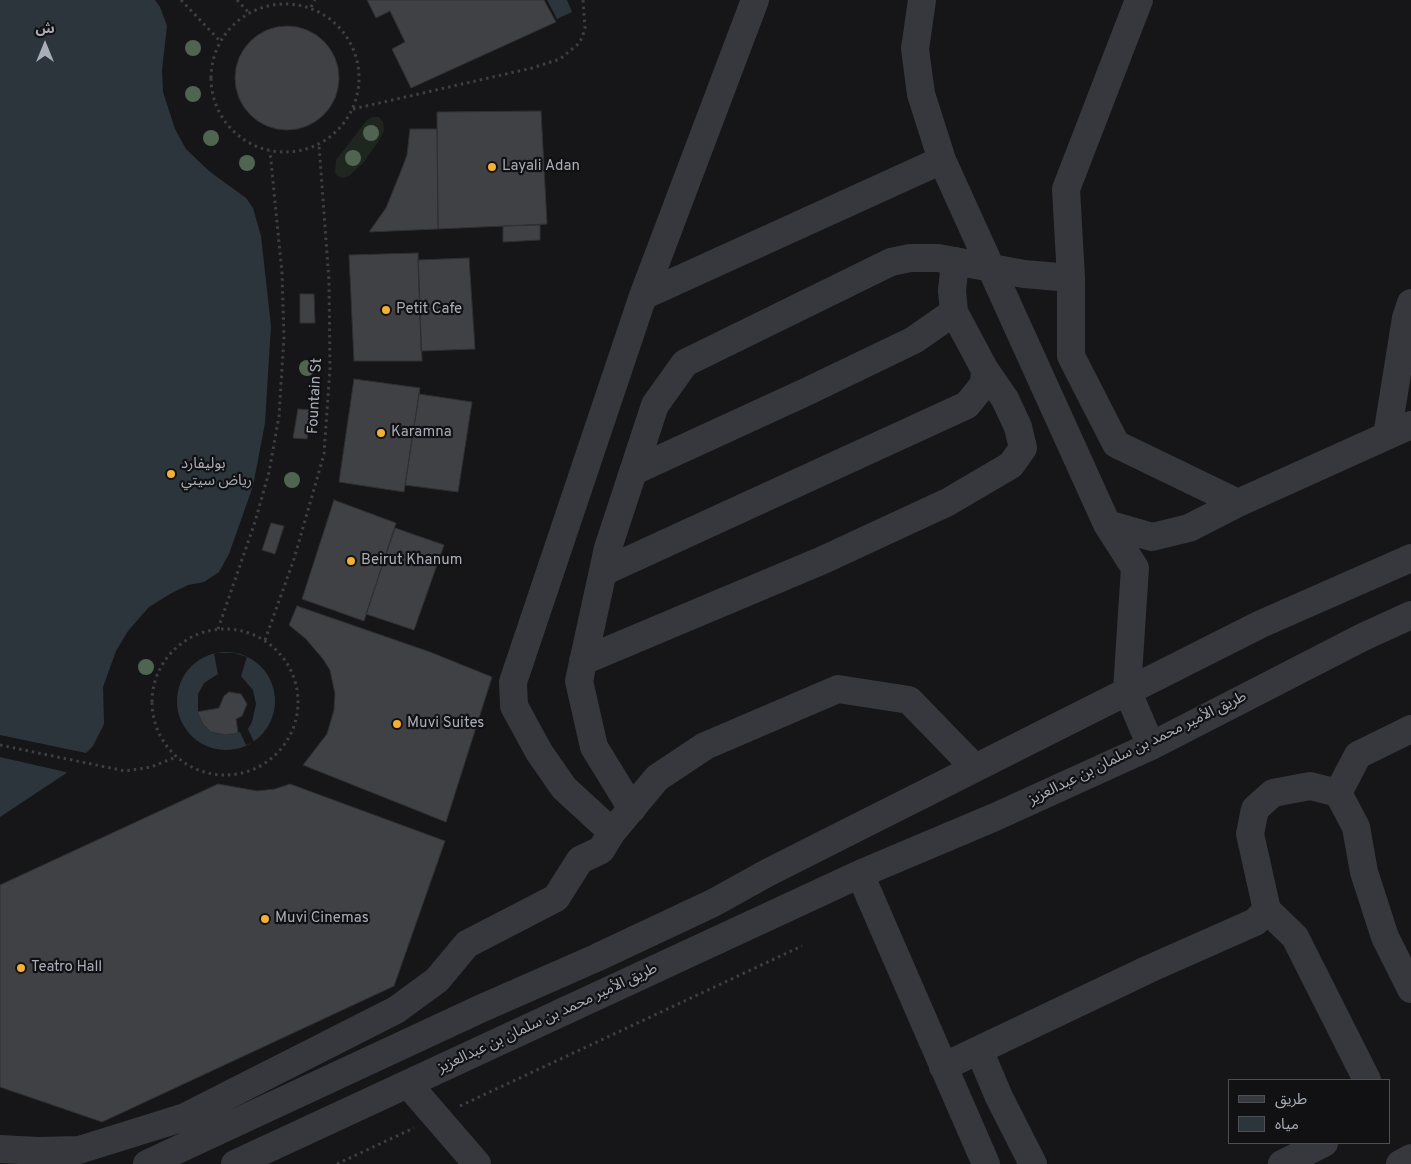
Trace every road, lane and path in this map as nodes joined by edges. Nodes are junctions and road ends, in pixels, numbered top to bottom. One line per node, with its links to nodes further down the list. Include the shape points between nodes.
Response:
1 (181, 0): 10 (path)
2 (236, 0): 9 (path)
3 (315, 0): 8 (path)
4 (583, 0): 11 (path, via 585,28 582,38 560,59)
5 (755, 0): 18 (street)
6 (922, 0): 14 (street, via 915,49 921,94)
7 (1139, 0): 17 (street, via 1066,189)
8 (311, 7): 9 (path, via 287,3 262,6); 11 (path, via 333,19 349,38 358,61 360,86)
9 (249, 13): 10 (path, via 240,18)
10 (220, 41): 13 (path, via 213,57 210,82 215,106 228,127 247,143)
11 (353, 110): 12 (path, via 339,130)
12 (319, 145): 13 (path, via 295,152); 31 (path, Fountain St, via 330,358 324,454 294,559)
13 (270, 151): 30 (path, via 282,273 284,337 279,416 269,472 257,514)
14 (942, 160): 16 (street); 18 (street)
15 (955, 261): 16 (street); 20 (street); 24 (street, via 910,258 892,262 685,363 656,405)
16 (991, 268): 17 (street); 26 (street)
17 (1071, 278): 25 (street, via 1071,356 1116,444)
18 (643, 296): 41 (street, via 513,682 514,706 539,752 564,788)
19 (1411, 303): 23 (street, via 1406,318)
20 (954, 312): 21 (street); 24 (street, via 914,340)
21 (985, 370): 28 (street, via 984,384 967,405); 32 (street, via 1006,399 1018,427 1023,448 1011,465 948,502 824,560)
22 (1411, 391): 23 (street)
23 (1399, 430): 25 (street)
24 (634, 471): 28 (street)
25 (1238, 503): 26 (street, via 1189,528 1152,538)
26 (1107, 524): 33 (street, via 1135,568)
27 (1411, 558): 33 (street, via 1261,624)
28 (603, 572): 32 (street)
29 (1411, 615): 36 (street, طريق الأمير محمد بن سلمان بن عبدالعزيز)
30 (218, 629): 31 (path, via 242,631); 37 (path, via 194,636 174,649 160,668 152,691 153,715 161,738)
31 (265, 640): 37 (path, via 283,656 294,677 299,701 295,725 284,746 267,763 245,773 220,775 197,770)
32 (583, 661): 40 (street, via 579,681 594,747)
33 (1127, 690): 36 (street); 38 (street)
34 (1411, 729): 39 (street, via 1358,755)
35 (0, 745): 37 (path, via 125,771)
36 (1151, 746): 42 (street, طريق الأمير محمد بن سلمان بن عبدالعزيز)
37 (176, 757)
38 (975, 768): 40 (street, via 909,700 838,689 705,746 657,778); 54 (street, via 713,903)
39 (1338, 793): 43 (street, via 1301,787 1273,793 1255,809 1250,834); 45 (street, via 1356,827 1364,872 1384,937)
40 (632, 809): 41 (street)
41 (612, 832): 52 (street, via 601,850 580,860 556,898 467,944 437,980 396,1010 185,1117 79,1150)
42 (860, 874): 47 (street); 49 (street, طريق الأمير محمد بن سلمان بن عبدالعزيز)
43 (1268, 910): 46 (street, via 1255,922); 48 (street, via 1295,937)
44 (802, 946): 50 (path)
45 (1411, 989)
46 (979, 1050): 47 (street); 59 (street)
47 (943, 1067): 58 (street)
48 (1366, 1079)
49 (408, 1084): 50 (street); 55 (street, طريق الأمير محمد بن سلمان بن عبدالعزيز)
50 (437, 1117): 56 (path); 57 (street)
51 (1322, 1144): 60 (street)
52 (0, 1149)
53 (1411, 1158): 61 (street)
54 (147, 1164)
55 (235, 1164)
56 (337, 1164)
57 (477, 1164)
58 (986, 1164)
59 (1033, 1164)
60 (1282, 1164)
61 (1400, 1164)

